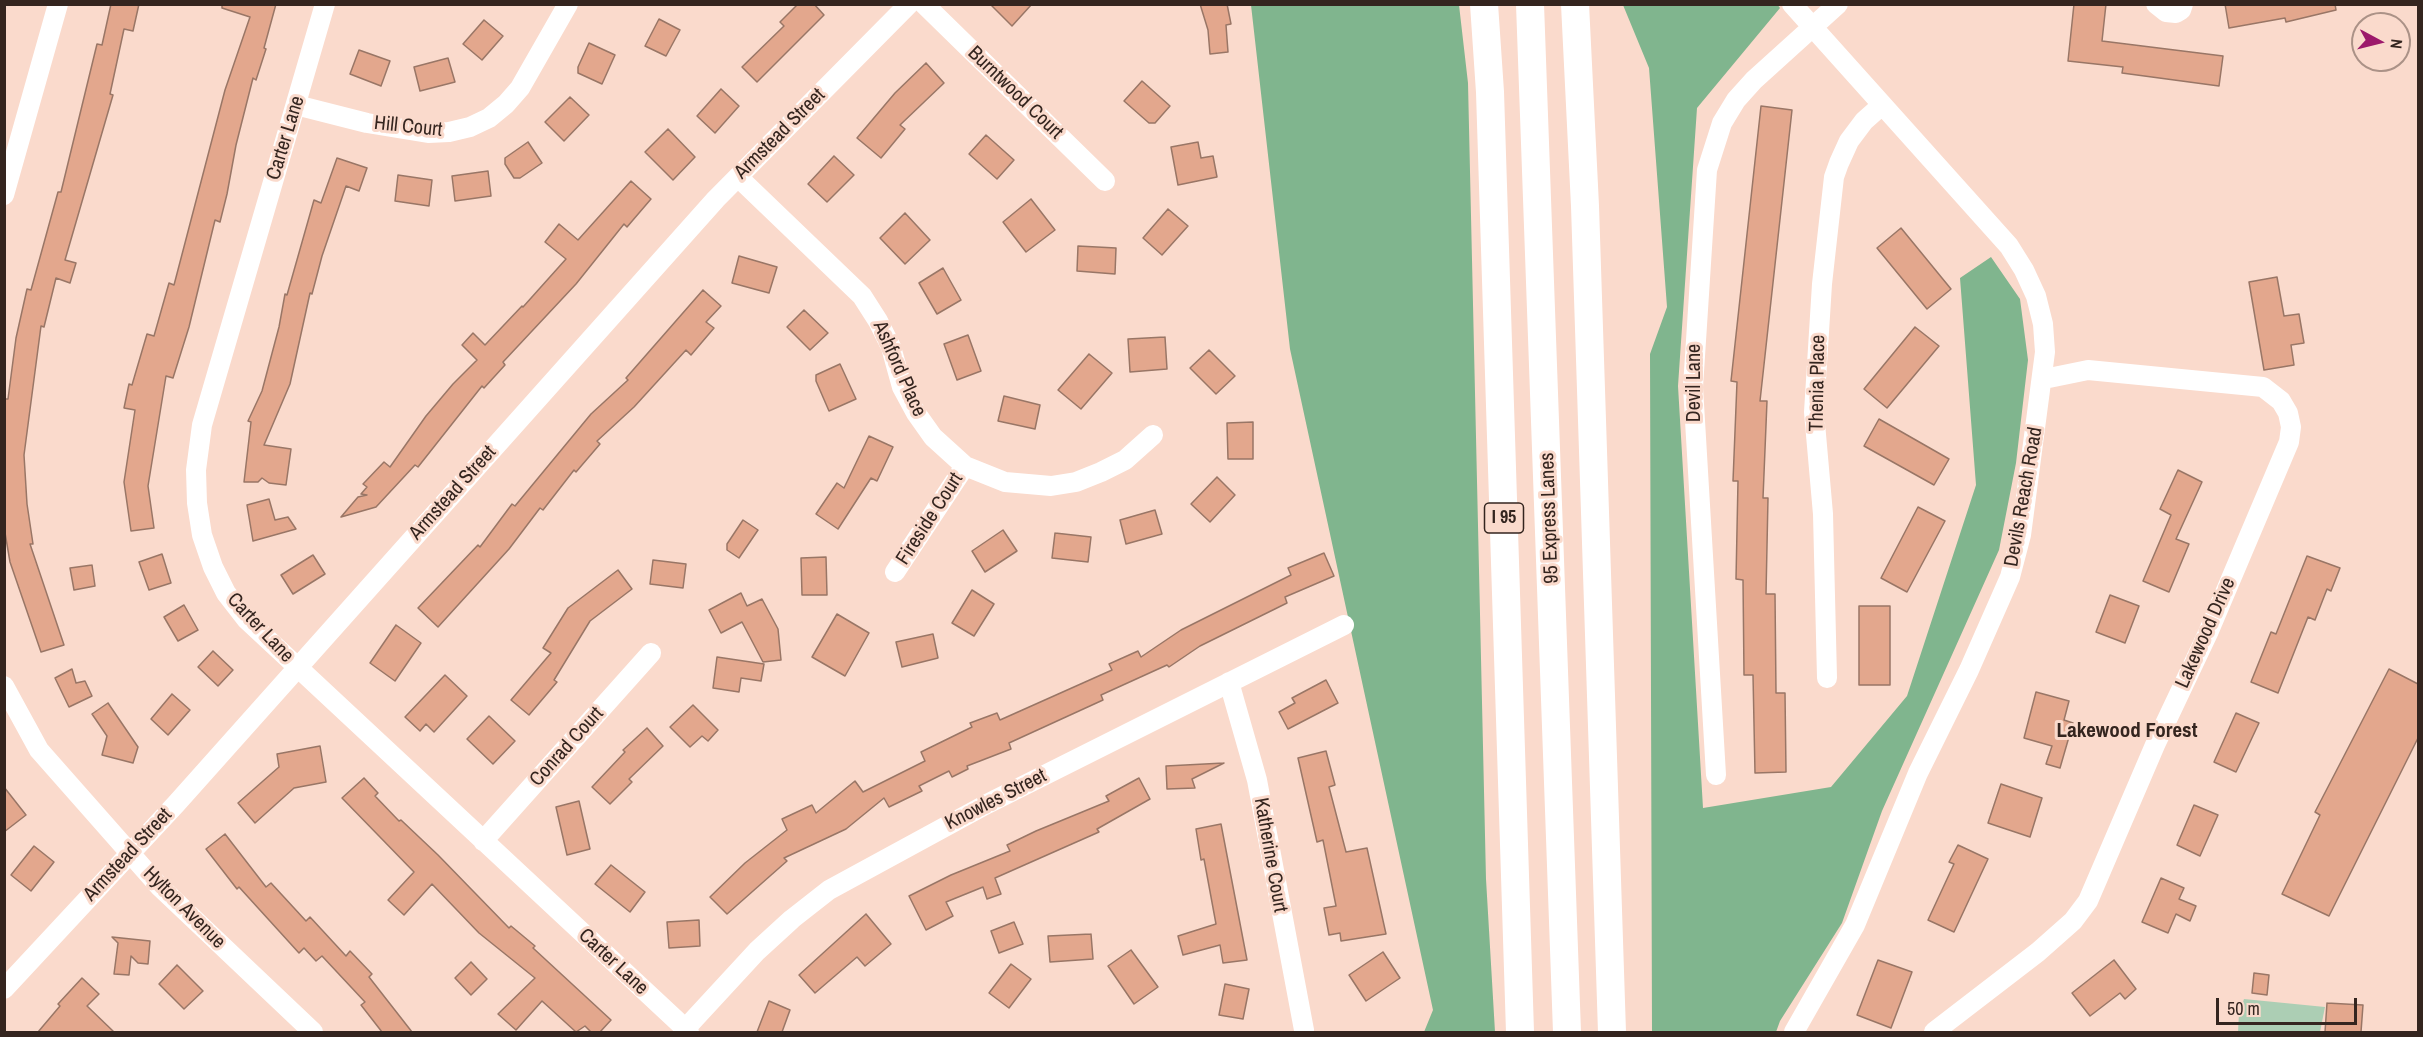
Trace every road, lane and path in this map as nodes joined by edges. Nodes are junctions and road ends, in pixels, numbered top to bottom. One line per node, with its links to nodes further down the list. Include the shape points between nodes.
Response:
1 (58, 4): 18 (street)
2 (325, 4): 14 (street, Carter Lane)
3 (568, 4): 14 (street, Hill Court, via 520,88 506,104 470,127 428,133)
4 (909, 4): 16 (street, Armstead Street)
5 (924, 4): 17 (street, Burntwood Court)
6 (1484, 4): 36 (highway, I 95, via 1491,104)
7 (1530, 4): 37 (highway, 95 Express Lanes)
8 (1575, 4): 38 (highway)
9 (1792, 4): 13 (street, Devils Reach Road)
10 (1838, 4): 13 (street, Devil Lane)
11 (2156, 4): 12 (street, via 2176,14)
12 (2183, 4)
13 (1812, 29): 15 (street, Devils Reach Road); 29 (street, Devil Lane, via 1736,100 1722,123 1707,170 1693,387)
14 (296, 105): 25 (street, Carter Lane, via 202,425 196,503 202,535 226,593 247,620)
15 (1882, 105): 19 (street, Devils Reach Road, via 2018,260 2043,324); 26 (street, Thenia Place, via 1850,141 1834,177 1822,284 1814,412 1824,526)
16 (738, 177): 21 (street, Ashford Place, via 862,296 891,347 902,387 916,413 933,437); 25 (street, Armstead Street)
17 (1105, 181)
18 (4, 195)
19 (2044, 379): 39 (street, Devils Reach Road, via 2021,535 2010,577 1918,773 1855,925); 40 (street, Lakewood Drive, via 2088,370 2263,387 2281,401 2288,413 2289,442 2088,901 2073,921 2038,952)
20 (1153, 435): 21 (street, Ashford Place, via 1125,459 1076,482 1051,486 1005,482)
21 (964, 466): 22 (street, Fireside Court)
22 (895, 572)
23 (1344, 625): 27 (street, Knowles Street)
24 (651, 653): 30 (street, Conrad Court)
25 (297, 668): 30 (street, Carter Lane); 31 (street, Armstead Street)
26 (1827, 678)
27 (1229, 682): 33 (street, Katherine Court, via 1257,780); 34 (street, Knowles Street, via 987,804 829,890 757,951)
28 (4, 686): 31 (street, Hylton Avenue, via 39,750)
29 (1716, 775)
30 (483, 841): 34 (street, Carter Lane)
31 (130, 853): 32 (street, Armstead Street); 35 (street, Hylton Avenue, via 173,902)
32 (4, 989)
33 (1304, 1030)
34 (687, 1031)
35 (313, 1032)
36 (1521, 1032)
37 (1567, 1032)
38 (1611, 1032)
39 (1794, 1032)
40 (1934, 1032)

